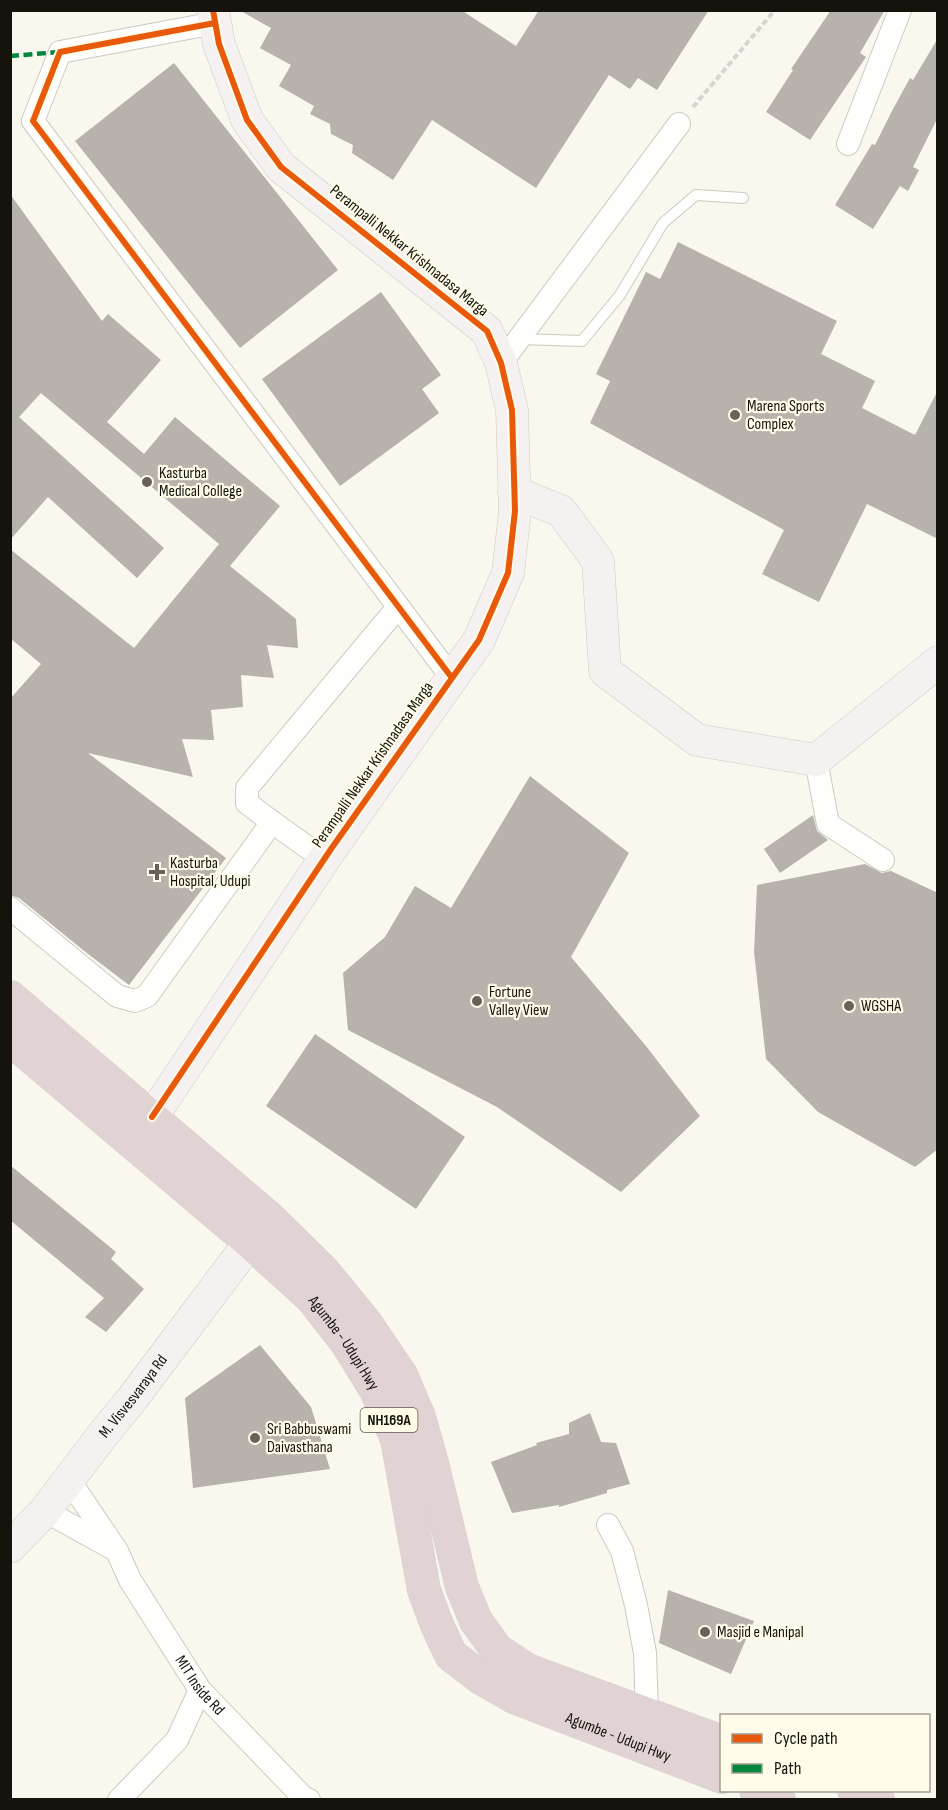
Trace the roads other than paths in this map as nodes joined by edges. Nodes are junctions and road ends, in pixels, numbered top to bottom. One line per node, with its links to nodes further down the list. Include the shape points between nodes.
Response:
1 (900, 10): 4 (street)
2 (214, 17): 7 (street, Perampalli Nekkar Krishnadasa Marga, via 219,44 248,120 281,167 487,331); 9 (street, via 60,52 33,121)
3 (679, 124): 6 (street)
4 (849, 144)
5 (743, 198): 6 (lane, via 696,195 663,223 620,296 582,341)
6 (520, 339): 7 (street)
7 (501, 363): 8 (street, Perampalli Nekkar Krishnadasa Marga, via 512,410)
8 (514, 492): 11 (street, Perampalli Nekkar Krishnadasa Marga, via 508,573 479,640); 12 (street, via 561,511 598,561 605,671 697,740)
9 (398, 607): 11 (street); 13 (street, via 247,788 247,803)
10 (938, 662): 12 (street)
11 (452, 678): 14 (street, Perampalli Nekkar Krishnadasa Marga)
12 (816, 760): 15 (street, via 828,824)
13 (272, 822): 14 (street); 16 (street, via 147,996 135,1001 117,996)
14 (324, 859): 19 (street, Perampalli Nekkar Krishnadasa Marga)
15 (883, 860)
16 (10, 908)
17 (10, 997): 19 (highway, Agumbe - Udupi Hwy / NH169A)
18 (10, 1040): 20 (highway, Agumbe - Udupi Hwy / NH169A)
19 (152, 1117): 20 (highway, Agumbe - Udupi Hwy / NH169A)
20 (259, 1229): 21 (street, M. Visvesvaraya Rd); 27 (highway, Agumbe - Udupi Hwy / NH169A, via 324,1272 401,1375 419,1417 462,1587 476,1621 497,1650 527,1670); 29 (highway, Agumbe - Udupi Hwy / NH169A, via 347,1342 376,1390 397,1439 424,1590 451,1655 514,1697)
21 (69, 1480): 22 (street, M. Visvesvaraya Rd); 25 (street, MIT Inside Rd)
22 (45, 1511): 24 (street, M. Visvesvaraya Rd); 25 (street)
23 (608, 1525): 27 (street, via 622,1551 636,1605 645,1653)
24 (10, 1547)
25 (117, 1551): 26 (street, MIT Inside Rd, via 130,1581)
26 (200, 1690): 32 (street, via 177,1740); 33 (street, MIT Inside Rd)
27 (647, 1714): 28 (highway, Agumbe - Udupi Hwy / NH169A)
28 (720, 1741)
29 (720, 1776)
30 (759, 1792): 34 (highway)
31 (857, 1792): 35 (highway)
32 (119, 1800)
33 (309, 1800)
34 (779, 1800)
35 (878, 1800)

